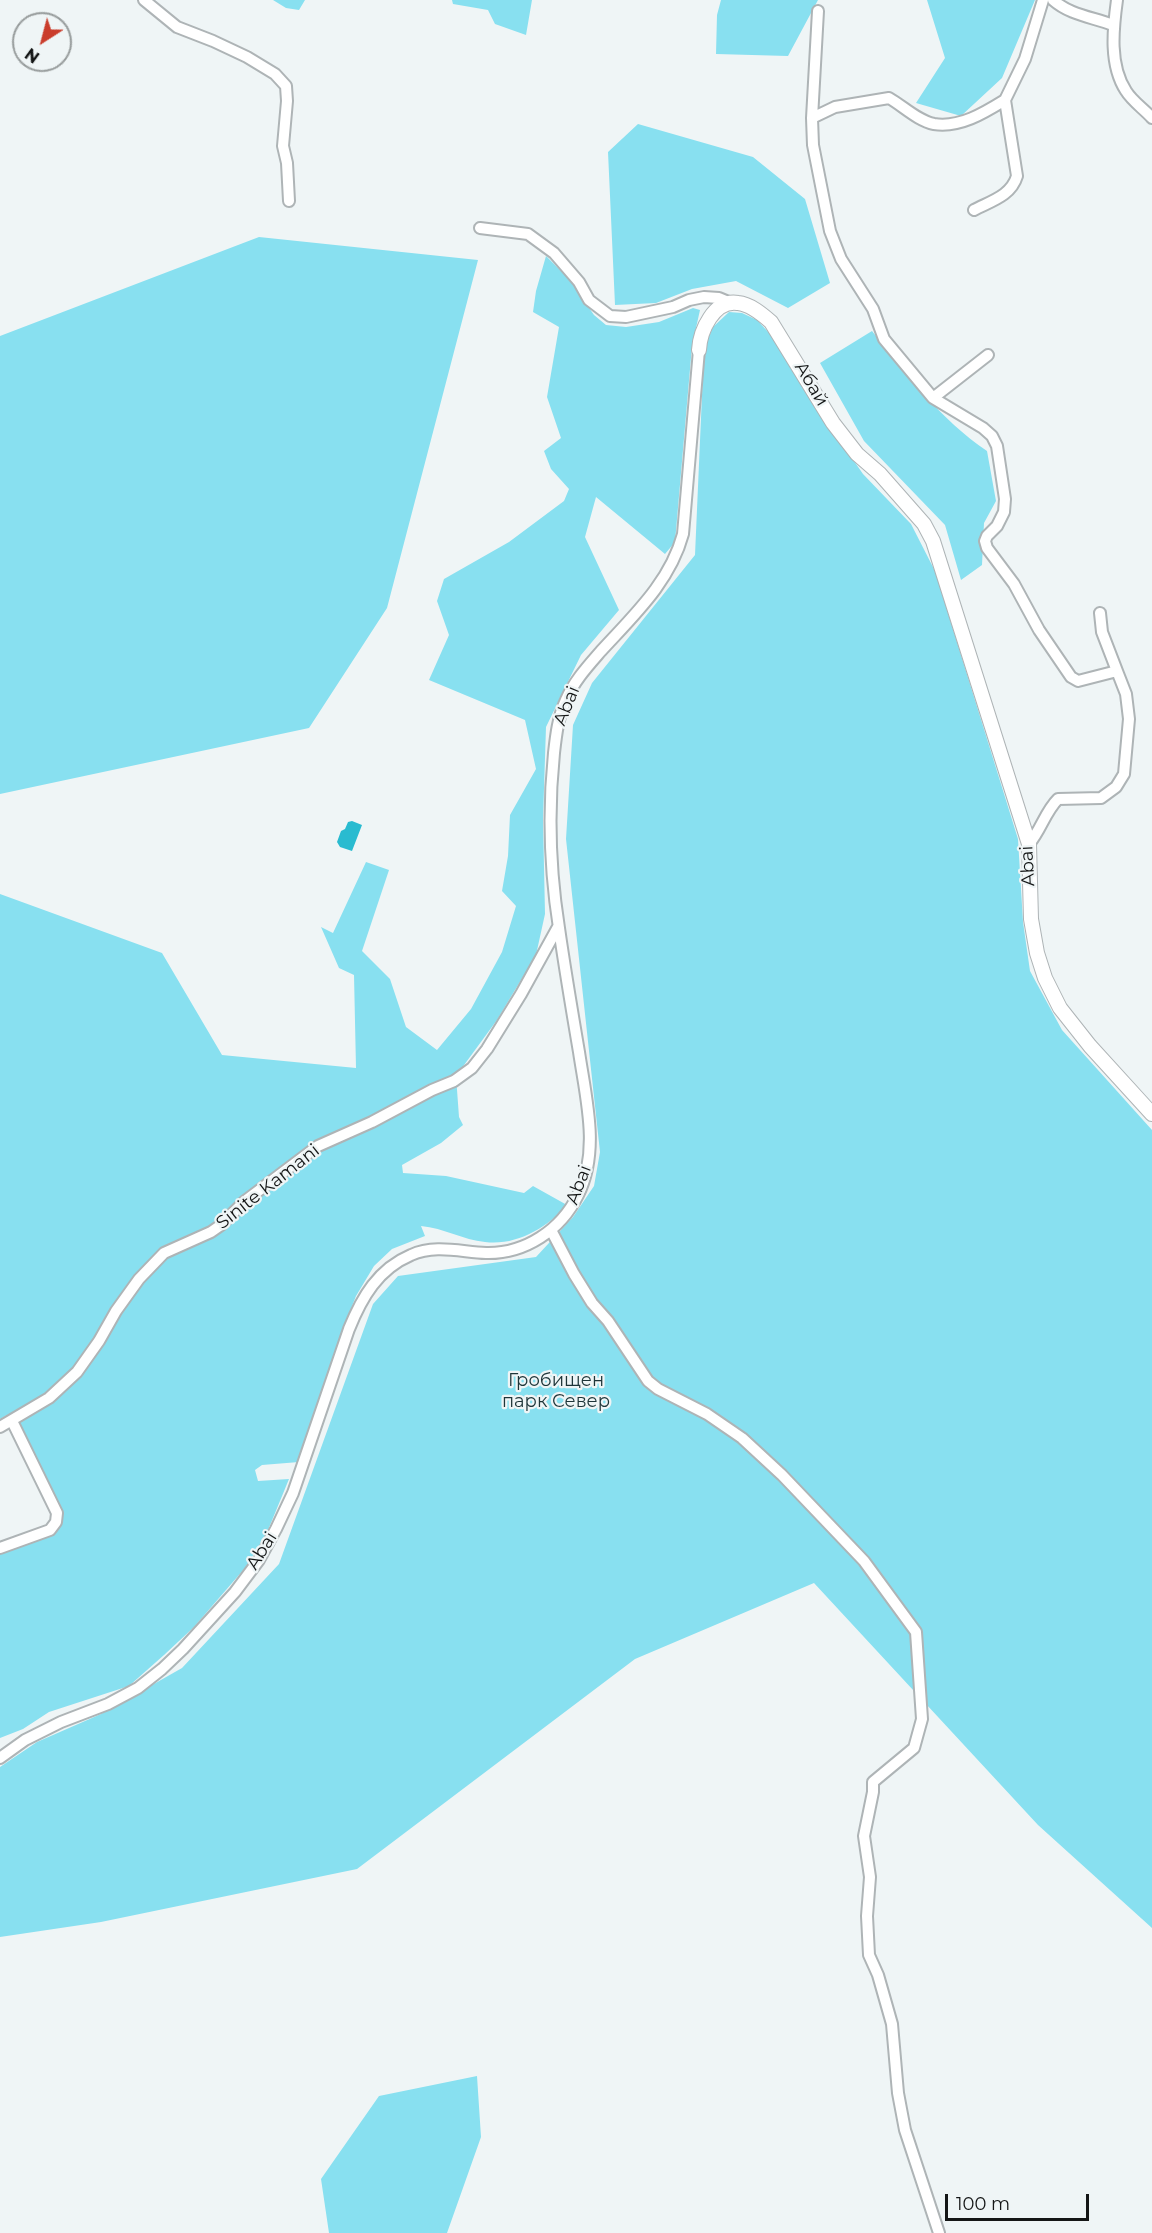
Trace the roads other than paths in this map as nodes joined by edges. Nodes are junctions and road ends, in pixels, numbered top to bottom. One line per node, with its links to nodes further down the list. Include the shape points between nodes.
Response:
1 (144, 0): 10 (street, via 177,27 247,57 286,86 283,146)
2 (1043, 0): 7 (street, via 1025,59)
3 (1053, 0): 6 (street, via 1073,13)
4 (1117, 0): 6 (street)
5 (818, 11): 8 (street)
6 (1113, 25): 9 (street, via 1116,68 1126,91)
7 (1005, 100): 8 (street, via 960,122 934,124 889,98 835,107); 11 (street, via 1017,176 1006,193)
8 (812, 117): 16 (street, via 813,145 830,231 841,259 873,309 884,339)
9 (1152, 118)
10 (289, 201)
11 (974, 210)
12 (480, 228): 13 (street, via 528,234 554,253 589,300 610,316 626,317 705,297)
13 (731, 303): 14 (street, via 706,323); 19 (street, Абай, via 760,312 771,322 839,431 924,524 933,541)
14 (699, 350): 20 (street, Abai, via 678,553 649,599 581,673 557,726 552,873)
15 (988, 355): 16 (street)
16 (933, 398): 18 (street, via 983,428 997,446 1004,512 985,541 1039,630 1071,677 1078,681)
17 (1100, 612): 18 (street, via 1102,632)
18 (1117, 671): 19 (street, via 1126,694 1128,719 1124,774 1116,787 1101,798 1058,799)
19 (1029, 844): 21 (street, Abai, via 1031,919 1045,978 1060,1008)
20 (558, 926): 22 (street, Abai, via 589,1116 590,1150 578,1196 567,1215); 23 (street, Sinite Kamani, via 521,994 472,1068 454,1081 318,1146 244,1201 221,1225 164,1253 122,1303 77,1372 49,1398)
21 (1152, 1114)
22 (551, 1230): 26 (street, Abai, via 531,1244 511,1251 452,1249 413,1254 382,1273 358,1305 293,1493 259,1560 235,1592 162,1670 138,1688 25,1740); 27 (street, via 592,1303 648,1381 742,1438 782,1475 864,1561 916,1632 922,1719 914,1748 873,1782 864,1836 870,1877 867,1916 869,1955 892,2024 905,2130)
23 (12, 1421): 24 (street, Sinite Kamani); 25 (street, via 57,1513 50,1530)
24 (0, 1427)
25 (0, 1548)
26 (0, 1758)
27 (939, 2233)

